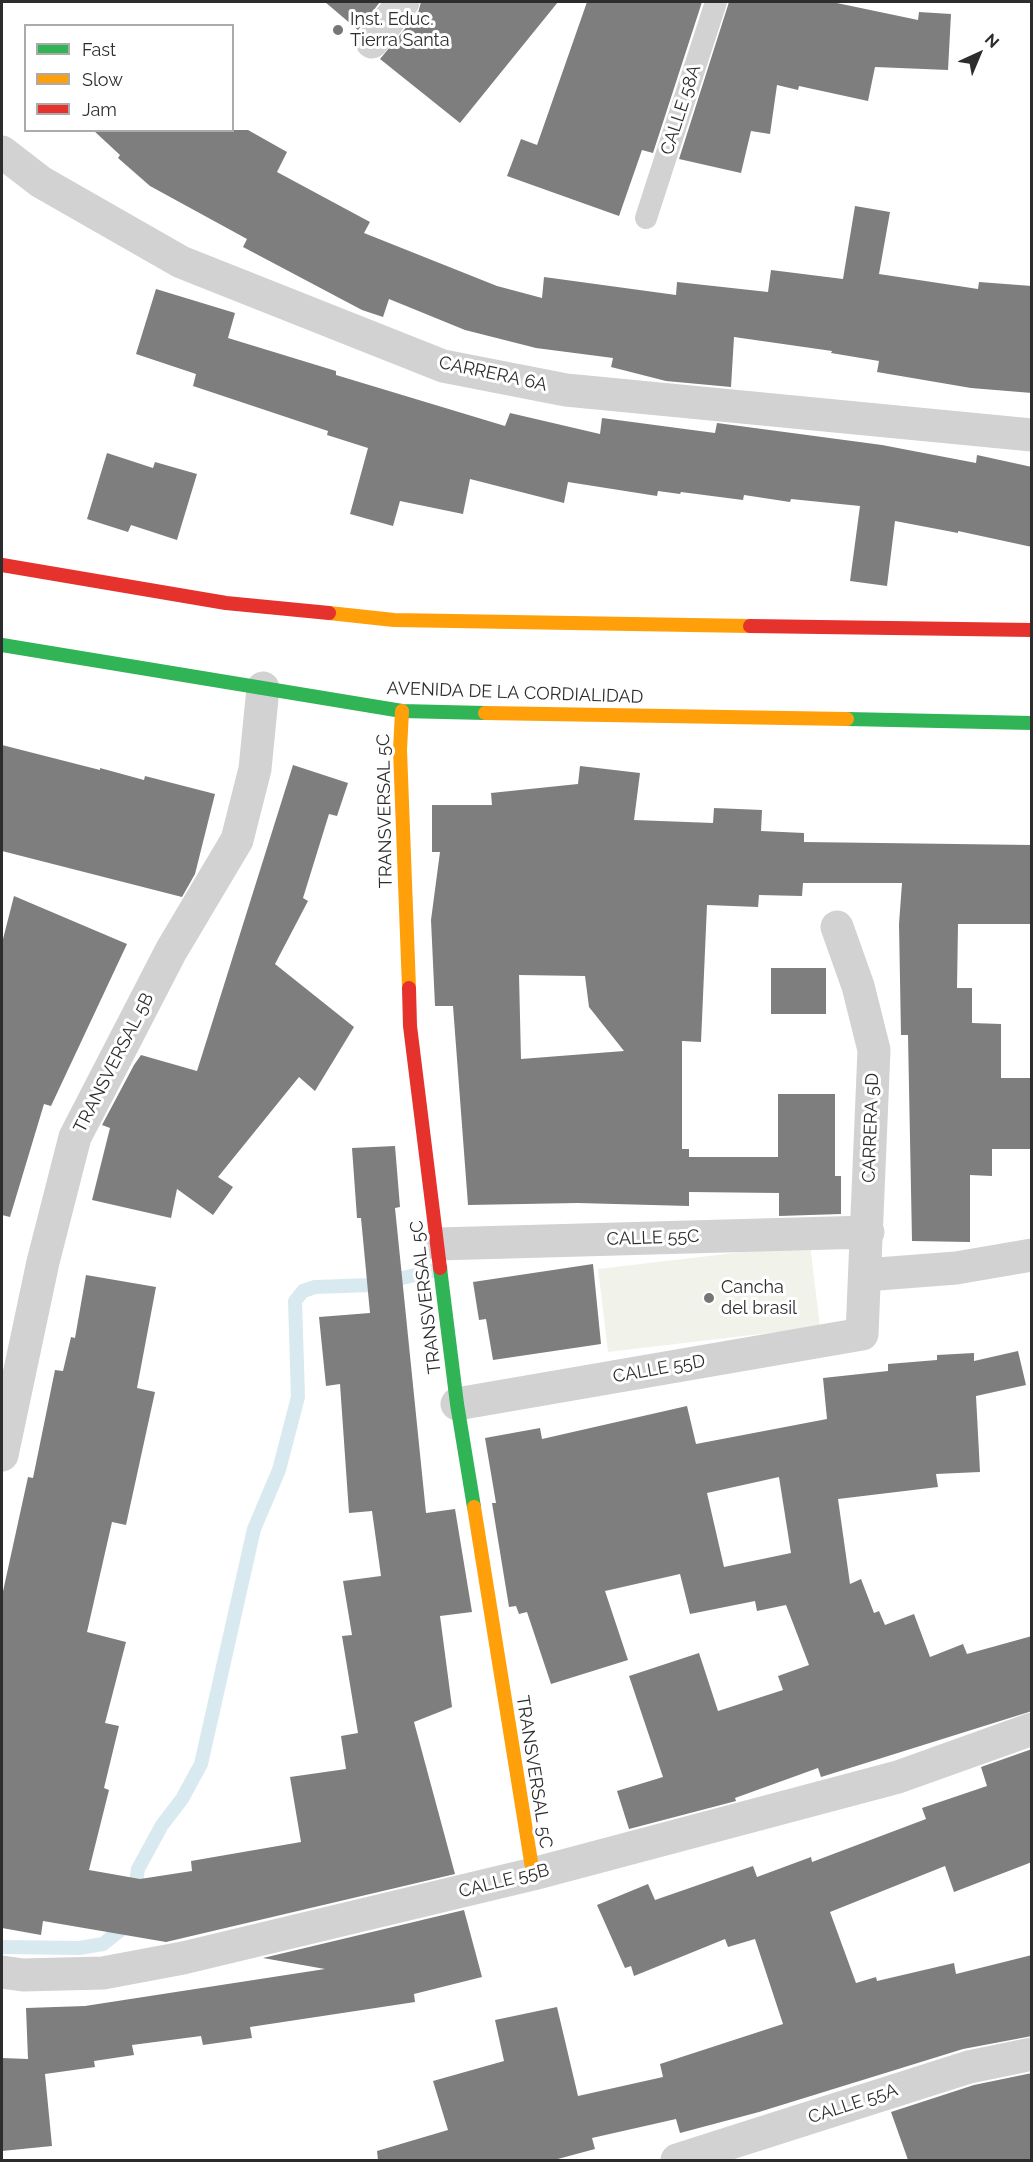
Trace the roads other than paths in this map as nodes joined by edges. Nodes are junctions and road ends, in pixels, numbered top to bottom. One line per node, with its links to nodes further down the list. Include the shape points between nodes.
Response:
1 (403, 2): 3 (street)
2 (716, 2): 5 (lane, CALLE 58A)
3 (372, 42)
4 (2, 152): 6 (street, CARRERA 6A, via 41,182 181,262 443,366 566,390)
5 (646, 218)
6 (1032, 435)
7 (2, 565): 8 (main road, via 226,603 394,620)
8 (1032, 630)
9 (2, 645): 10 (main road, AVENIDA DE LA CORDIALIDAD)
10 (263, 688): 11 (main road, AVENIDA DE LA CORDIALIDAD); 20 (street, TRANSVERSAL 5B, via 255,769 237,840 171,951 75,1137 43,1262)
11 (402, 711): 12 (main road, AVENIDA DE LA CORDIALIDAD); 15 (main road, TRANSVERSAL 5C, via 410,1026)
12 (1032, 723)
13 (837, 927): 14 (street, CARRERA 5D, via 858,986 874,1050)
14 (868, 1232): 15 (street, CALLE 55C); 17 (street, CARRERA 5D)
15 (438, 1244): 19 (main road, TRANSVERSAL 5C)
16 (1032, 1255): 17 (street, via 956,1268)
17 (865, 1275): 18 (street, CARRERA 5D)
18 (862, 1334): 19 (street, CALLE 55D)
19 (457, 1404): 22 (main road, TRANSVERSAL 5C)
20 (2, 1455)
21 (1032, 1729): 22 (street, CALLE 55B, via 898,1777)
22 (532, 1874): 23 (street, CALLE 55B, via 183,1958 103,1973)
23 (2, 1972)
24 (1032, 2054): 25 (street, CALLE 55A, via 969,2067)
25 (677, 2160)

